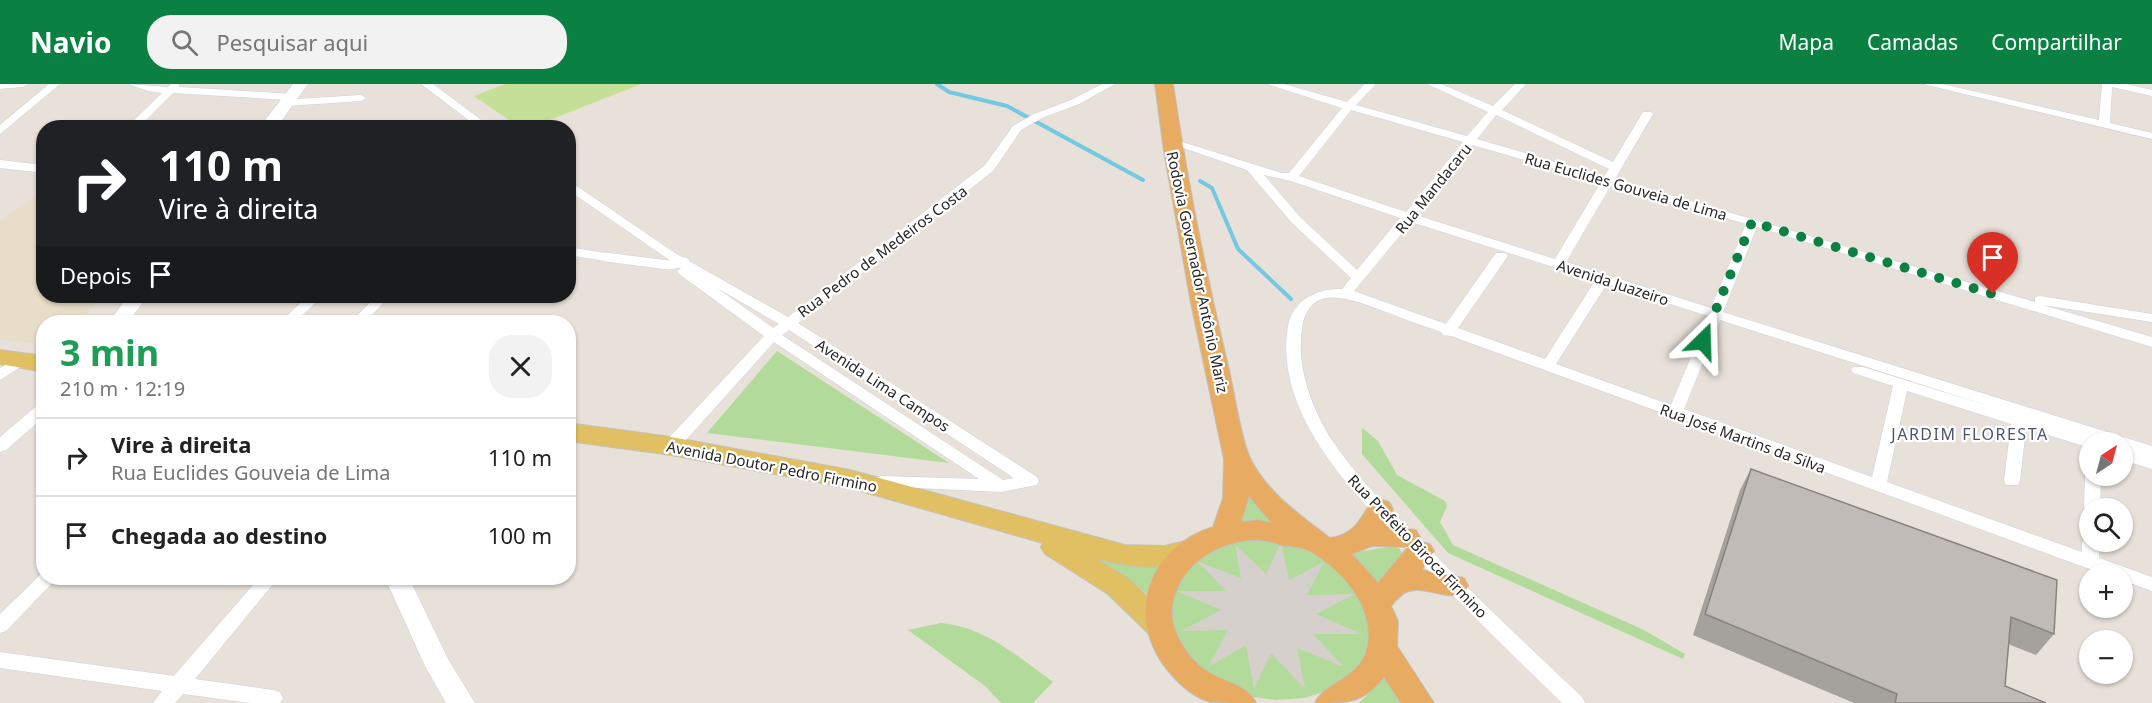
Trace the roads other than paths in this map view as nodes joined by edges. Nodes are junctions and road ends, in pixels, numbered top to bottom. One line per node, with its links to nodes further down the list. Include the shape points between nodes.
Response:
1 (23, 84): 14 (street)
2 (55, 84): 27 (street)
3 (133, 84): 15 (street)
4 (426, 84): 25 (street)
5 (1110, 84): 57 (street, Rua Pedro de Medeiros Costa, via 1032,119 1011,136 989,168)
6 (1164, 84): 30 (highway, Rodovia Governador Antônio Mariz)
7 (1272, 84): 20 (street, Rua Euclides Gouveia de Lima)
8 (1371, 84): 20 (street)
9 (1432, 84): 21 (street)
10 (1521, 84): 21 (street, Rua Mandacaru)
11 (1928, 84): 16 (street)
12 (2107, 84): 26 (street)
13 (2112, 84): 17 (street)
14 (0, 86)
15 (174, 87): 18 (street); 23 (street)
16 (1957, 87): 26 (street)
17 (2152, 93)
18 (294, 94): 19 (street); 24 (main road)
19 (361, 98)
20 (1348, 106): 29 (street, Rua Euclides Gouveia de Lima); 35 (street)
21 (1495, 110): 29 (street, Rua Mandacaru); 33 (street)
22 (1647, 114): 33 (street)
23 (139, 120)
24 (273, 120)
25 (476, 120)
26 (2104, 124): 28 (street)
27 (0, 131)
28 (2152, 136)
29 (1471, 141): 36 (street, Rua Euclides Gouveia de Lima); 38 (street, Rua Mandacaru)
30 (1172, 142): 32 (street, Avenida Juazeiro); 81 (highway, Rodovia Governador Antônio Mariz)
31 (0, 164): 34 (street)
32 (1250, 167): 35 (street, Avenida Juazeiro); 45 (street, via 1296,220)
33 (1614, 167): 36 (street)
34 (36, 168)
35 (1286, 177): 38 (street, Avenida Juazeiro, via 1287,183)
36 (1608, 180): 39 (street, Rua Euclides Gouveia de Lima); 44 (street)
37 (576, 189): 43 (street, Avenida Lima Campos)
38 (1407, 220): 41 (street, Avenida Juazeiro); 44 (street, Avenida Juazeiro); 45 (street, Rua Mandacaru)
39 (1752, 222): 46 (street, Rua Euclides Gouveia de Lima); 55 (street)
40 (576, 252): 42 (street)
41 (1502, 256): 47 (street, Avenida Juazeiro); 58 (street)
42 (605, 257): 43 (street)
43 (677, 261): 57 (street, Avenida Lima Campos); 59 (street, Avenida Lima Campos)
44 (1558, 264): 55 (street, Avenida Juazeiro)
45 (1359, 279): 48 (street, Rua Mandacaru)
46 (1948, 280): 56 (street); 60 (street, Rua Euclides Gouveia de Lima)
47 (1598, 286): 55 (street, Avenida Juazeiro); 65 (street)
48 (1340, 293): 58 (street, Rua José Martins da Silva); 64 (street, Rua Mandacaru, via 1314,297 1298,314 1294,337)
49 (135, 303): 52 (main road)
50 (308, 303): 53 (street)
51 (376, 303): 54 (street)
52 (126, 315)
53 (295, 315)
54 (365, 315)
55 (1712, 318): 67 (street, Avenida Juazeiro); 70 (street); 74 (street, Avenida Juazeiro)
56 (2152, 318)
57 (788, 323): 59 (street, Rua Pedro de Medeiros Costa); 61 (street, Avenida Lima Campos)
58 (1448, 332): 65 (street, Rua José Martins da Silva)
59 (773, 335): 63 (street, Avenida Lima Campos); 77 (street, Rua Pedro de Medeiros Costa)
60 (2152, 342)
61 (830, 351): 63 (street); 68 (street, Avenida Lima Campos)
62 (30, 361): 66 (street)
63 (813, 362): 69 (street, Avenida Lima Campos)
64 (1297, 366): 87 (street, Rua Prefeito Biroca Firmino, via 1304,400 1326,442)
65 (1547, 367): 70 (street, Rua José Martins da Silva)
66 (0, 375)
67 (1901, 384): 72 (street, Avenida Juazeiro); 86 (street)
68 (903, 398): 69 (street); 85 (street, Avenida Lima Campos, via 1031,481)
69 (886, 410): 85 (street, Avenida Lima Campos)
70 (1675, 414): 86 (street, Rua José Martins da Silva)
71 (36, 415): 76 (street)
72 (2019, 420): 75 (street, Avenida Juazeiro); 84 (street)
73 (576, 433): 77 (main road, Avenida Doutor Pedro Firmino)
74 (2079, 436)
75 (2079, 436)
76 (0, 446)
77 (671, 446): 83 (main road, Avenida Doutor Pedro Firmino)
78 (2133, 448): 79 (street, Avenida Juazeiro)
79 (2152, 452)
80 (2133, 457): 82 (street)
81 (1237, 459): 89 (highway, Rodovia Governador Antônio Mariz, via 1236,498); 92 (highway, Rodovia Governador Antônio Mariz, via 1269,501)
82 (2152, 463)
83 (850, 479): 85 (street, via 910,485); 88 (main road, Avenida Doutor Pedro Firmino)
84 (2012, 481)
85 (1001, 486)
86 (1878, 487): 95 (street, Rua José Martins da Silva)
87 (1380, 509): 90 (highway, via 1371,529); 91 (street, Rua Prefeito Biroca Firmino)
88 (1006, 524): 93 (main road, Avenida Doutor Pedro Firmino, via 1125,556 1164,557); 104 (main road, Avenida Doutor Pedro Firmino, via 1095,570 1133,599)
89 (1224, 534): 92 (highway, via 1267,530); 93 (highway)
90 (1356, 540): 91 (highway, via 1370,536); 92 (highway, via 1346,546)
91 (1413, 544): 96 (highway); 101 (street, Rua Prefeito Biroca Firmino)
92 (1318, 545): 102 (highway, Rodovia Governador Antônio Mariz, via 1362,581)
93 (1186, 552): 104 (highway, via 1173,564 1159,593)
94 (2090, 552): 95 (street)
95 (2090, 562): 97 (street, Rua José Martins da Silva)
96 (1397, 582): 101 (highway, via 1417,580); 102 (highway)
97 (2152, 584)
98 (41, 585): 103 (street)
99 (263, 585): 107 (street)
100 (400, 585): 110 (main road, via 438,666)
101 (1454, 586): 114 (street, Rua Prefeito Biroca Firmino)
102 (1376, 603): 105 (highway, Rodovia Governador Antônio Mariz, via 1383,621)
103 (0, 626)
104 (1159, 626): 111 (highway, via 1168,649 1186,672 1219,696)
105 (1382, 648): 112 (highway, via 1366,679); 113 (highway)
106 (0, 660): 107 (street)
107 (179, 686): 108 (street); 109 (street)
108 (273, 698)
109 (163, 703)
110 (461, 703)
111 (1241, 703)
112 (1330, 703)
113 (1419, 703)
114 (1575, 703)

